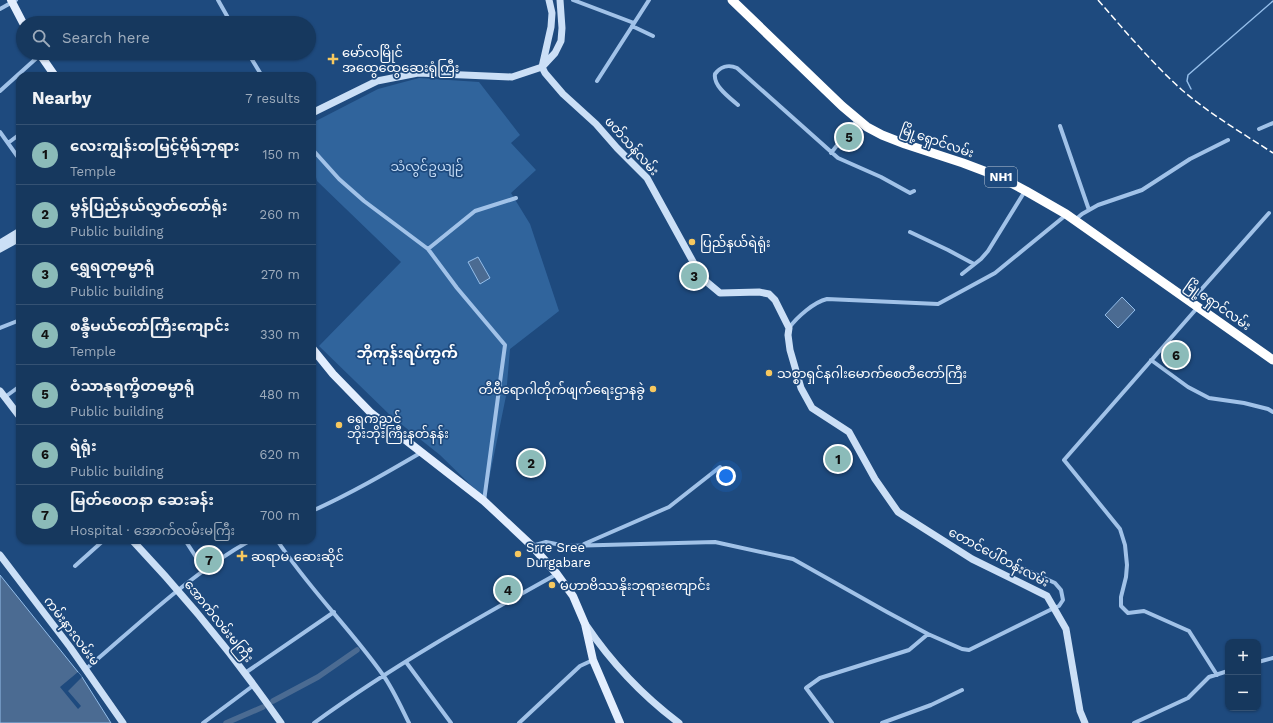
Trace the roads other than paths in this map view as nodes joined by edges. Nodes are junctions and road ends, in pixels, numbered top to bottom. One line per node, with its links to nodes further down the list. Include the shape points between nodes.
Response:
1 (218, 0): 10 (street)
2 (549, 0): 16 (street, via 552,13 551,27)
3 (560, 0): 16 (street, via 561,41 555,53)
4 (573, 0): 11 (street)
5 (649, 0): 11 (street)
6 (732, 0): 25 (highway, မြို့ရှောင်လမ်း / NH1)
7 (13, 1): 8 (street); 9 (main road)
8 (0, 9)
9 (20, 16)
10 (227, 16)
11 (633, 24): 12 (street); 21 (street)
12 (653, 36)
13 (33, 60): 17 (street)
14 (43, 60): 18 (main road)
15 (252, 60): 19 (street)
16 (542, 67): 24 (street, via 512,77 418,73 377,81); 54 (street, ဖတ်သန်လမ်း, via 564,94 647,178 702,278 720,293 768,294 775,300)
17 (20, 72)
18 (52, 72)
19 (260, 72)
20 (16, 76): 22 (street)
21 (597, 80)
22 (0, 91)
23 (738, 105): 34 (street, via 715,80 715,74 720,69 730,66 737,68)
24 (316, 111)
25 (858, 119): 34 (street); 37 (highway, မြို့ရှောင်လမ်း / NH1, via 882,135 1000,177)
26 (1273, 123): 28 (street)
27 (1060, 126): 39 (street)
28 (1259, 129)
29 (0, 132): 32 (street)
30 (16, 137): 32 (street)
31 (1228, 140): 39 (street, via 1190,159 1142,190)
32 (8, 143): 35 (street)
33 (316, 153): 48 (street, via 359,197)
34 (831, 153): 36 (street, via 910,193)
35 (16, 154)
36 (914, 191)
37 (1026, 191): 41 (highway, မြို့ရှောင်လမ်း / NH1); 49 (street, via 988,252)
38 (516, 198): 48 (street, via 474,211)
39 (1089, 210): 42 (street)
40 (1269, 213): 51 (street)
41 (1066, 214): 42 (highway, မြို့ရှောင်လမ်း / NH1); 54 (street, via 995,273 938,304 827,299 811,307)
42 (1075, 220): 51 (highway, မြို့ရှောင်လမ်း / NH1)
43 (910, 232): 49 (street)
44 (16, 233): 46 (street)
45 (16, 240): 47 (street)
46 (0, 243)
47 (0, 249)
48 (428, 250): 65 (street, via 505,345)
49 (974, 264): 50 (street)
50 (962, 274)
51 (1194, 304): 56 (street); 57 (highway, မြို့ရှောင်လမ်း / NH1)
52 (16, 322): 53 (street)
53 (0, 328)
54 (789, 328): 80 (street, တောင်ပေါ်တန်းလမ်း, via 792,358 801,388 812,408 849,432 898,512 972,559 1047,596)
55 (316, 353): 63 (main road, via 371,413)
56 (1151, 360): 62 (street, via 1188,387 1209,398 1244,403); 91 (street, via 1064,460 1120,529 1127,565 1121,606 1128,613 1144,612 1189,631)
57 (1273, 360)
58 (16, 389): 60 (street)
59 (0, 391): 60 (street)
60 (6, 397): 61 (street)
61 (16, 411)
62 (1273, 412)
63 (422, 452): 65 (main road); 66 (street)
64 (720, 467): 72 (street, via 669,507)
65 (484, 501): 73 (main road)
66 (316, 509)
67 (100, 544): 75 (street)
68 (136, 544): 79 (street, အောက်လမ်းမကြီး)
69 (188, 544): 77 (street)
70 (244, 544): 77 (street)
71 (280, 544): 81 (street, via 300,573)
72 (581, 545): 73 (street, via 566,546 546,542); 83 (street, via 716,542 792,559)
73 (532, 546): 78 (main road)
74 (0, 555): 88 (street, ကမ်းနားလမ်းမ)
75 (75, 566)
76 (1020, 568): 80 (street, via 1055,584 1061,590 1063,600)
77 (205, 571): 79 (street)
78 (558, 574): 82 (main road, via 573,596); 87 (street, via 470,622)
79 (178, 590): 88 (street); 90 (street, အောက်လမ်းမကြီး)
80 (1054, 608): 83 (street, via 968,650); 106 (street, တောင်ပေါ်တန်းလမ်း, via 1066,630 1080,711)
81 (334, 612): 90 (street); 92 (street)
82 (585, 624): 85 (main road); 103 (street, via 600,646 641,690)
83 (928, 634): 104 (street, via 909,650 820,678 806,688)
84 (1273, 658): 86 (street)
85 (592, 660): 101 (street, via 580,666); 102 (main road)
86 (1261, 661)
87 (406, 662): 92 (street); 100 (street)
88 (86, 669): 95 (street, ကမ်းနားလမ်းမ)
89 (1225, 672): 91 (street)
90 (245, 673): 93 (street, အောက်လမ်းမကြီး)
91 (1217, 674): 107 (street, via 1209,677 1188,698)
92 (384, 676): 98 (street, via 353,694); 99 (street)
93 (254, 685): 96 (street); 97 (street, အောက်လမ်းမကြီး)
94 (962, 690): 105 (street, via 931,705)
95 (123, 723)
96 (203, 723)
97 (280, 723)
98 (314, 723)
99 (409, 723)
100 (451, 723)
101 (519, 723)
102 (620, 723)
103 (679, 723)
104 (832, 723)
105 (882, 723)
106 (1085, 723)
107 (1134, 723)

